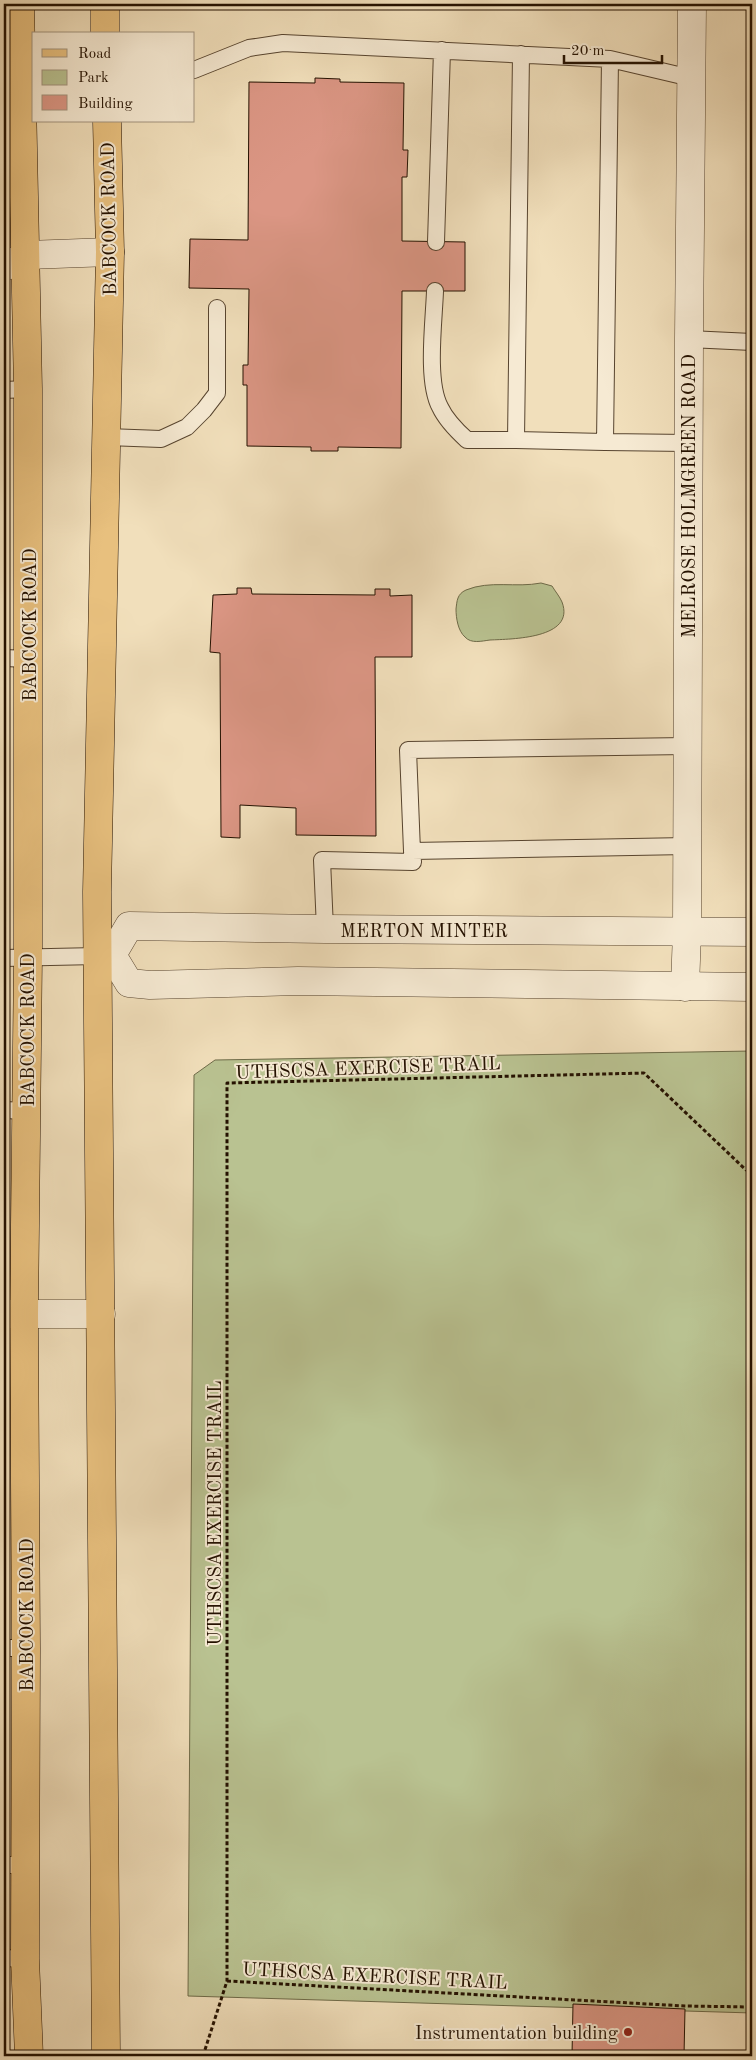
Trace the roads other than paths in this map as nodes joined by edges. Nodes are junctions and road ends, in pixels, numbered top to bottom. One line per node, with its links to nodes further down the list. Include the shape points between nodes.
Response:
1 (20, 4): 13 (main road, BABCOCK ROAD)
2 (105, 4): 4 (main road)
3 (692, 4): 9 (street, MELROSE HOLMGREEN ROAD)
4 (106, 32)
5 (442, 50): 6 (lane); 8 (lane, via 283,43 249,48); 11 (lane)
6 (521, 54): 7 (lane); 20 (lane)
7 (610, 59): 9 (lane); 21 (lane)
8 (195, 70)
9 (690, 78): 16 (street, MELROSE HOLMGREEN ROAD)
10 (107, 122): 12 (main road, BABCOCK ROAD)
11 (436, 242)
12 (110, 252): 13 (street); 19 (main road, BABCOCK ROAD)
13 (15, 261): 18 (main road, BABCOCK ROAD)
14 (435, 291): 20 (lane, via 432,376 439,406 452,427 467,440)
15 (217, 308): 19 (lane, via 216,393 204,410 187,427 161,439)
16 (689, 339): 17 (lane); 22 (street, MELROSE HOLMGREEN ROAD)
17 (752, 342)
18 (16, 389): 23 (main road, BABCOCK ROAD)
19 (107, 437): 30 (main road, BABCOCK ROAD, via 97,892)
20 (516, 440): 21 (lane)
21 (606, 442): 22 (lane)
22 (688, 443): 24 (street, MELROSE HOLMGREEN ROAD)
23 (16, 658): 31 (main road, BABCOCK ROAD)
24 (687, 746): 25 (street, MELROSE HOLMGREEN ROAD); 26 (lane, via 408,750)
25 (687, 846): 26 (lane); 28 (street, MELROSE HOLMGREEN ROAD)
26 (412, 851): 27 (lane, via 413,862 322,860)
27 (325, 929): 28 (street, MERTON MINTER); 30 (street, MERTON MINTER, via 129,926)
28 (687, 932): 29 (street, MERTON MINTER); 32 (street, MELROSE HOLMGREEN ROAD)
29 (752, 932)
30 (104, 955): 31 (lane); 32 (street, via 129,983 298,981); 36 (main road, BABCOCK ROAD)
31 (16, 958): 34 (main road, BABCOCK ROAD)
32 (685, 987): 33 (street)
33 (752, 987)
34 (15, 1110): 35 (main road, BABCOCK ROAD)
35 (14, 1314): 36 (street); 37 (main road, BABCOCK ROAD)
36 (100, 1314): 41 (main road, BABCOCK ROAD)
37 (15, 1648): 38 (main road, BABCOCK ROAD)
38 (15, 1865): 39 (main road, BABCOCK ROAD)
39 (14, 1958): 40 (main road, BABCOCK ROAD)
40 (29, 2056)
41 (106, 2056)

